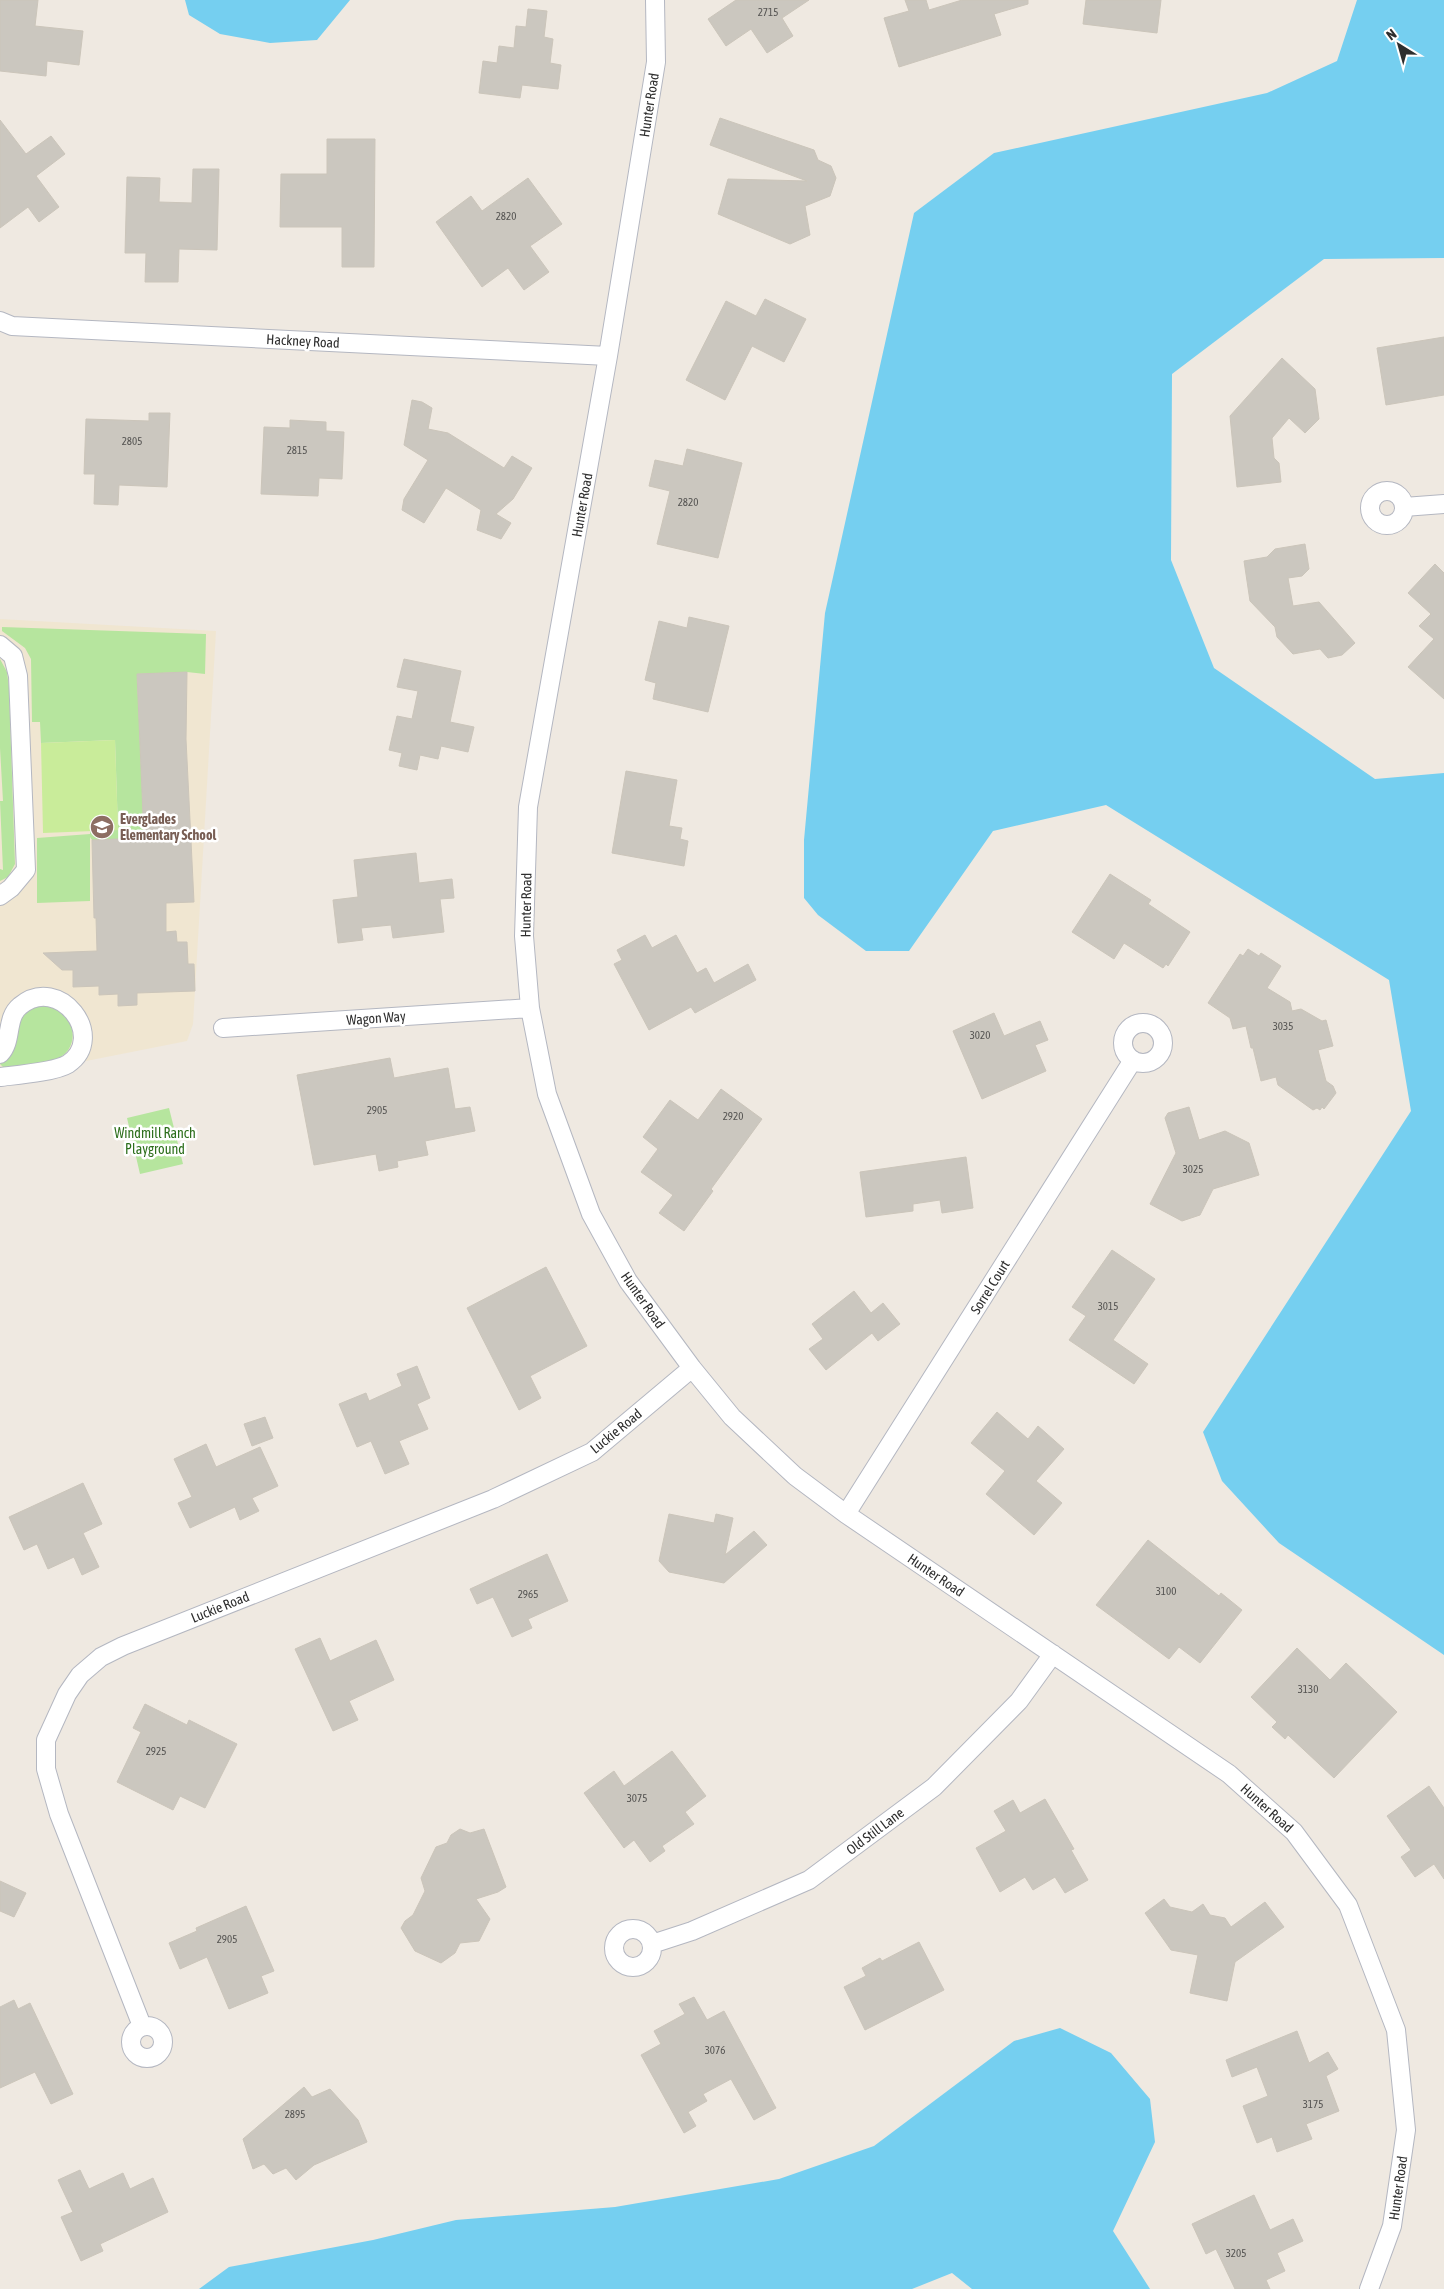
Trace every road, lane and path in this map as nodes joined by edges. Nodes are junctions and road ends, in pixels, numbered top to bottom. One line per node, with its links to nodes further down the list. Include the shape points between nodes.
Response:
1 (655, 0): 3 (street, Hunter Road, via 656,62)
2 (0, 321): 3 (street, Hackney Road, via 12,326)
3 (608, 356): 8 (street, Hunter Road, via 528,807 524,936)
4 (1444, 504): 5 (street)
5 (1404, 507)
6 (0, 645): 7 (street, via 13,656 18,676 26,870)
7 (0, 896)
8 (530, 1008): 9 (street, Wagon Way); 13 (street, Hunter Road, via 547,1094 592,1214 628,1281)
9 (223, 1028)
10 (0, 1054): 12 (street, via 8,1040 13,1016 20,1006 32,999 57,999 68,1005 77,1017 82,1042 77,1055 66,1065)
11 (1133, 1060): 14 (street, Sorrel Court)
12 (0, 1078)
13 (692, 1368): 14 (street, Hunter Road, via 732,1417 795,1476); 17 (street, Luckie Road, via 592,1452 493,1499 123,1646 101,1657 80,1675 67,1694 46,1740 46,1769 59,1814)
14 (846, 1514): 15 (street, Hunter Road)
15 (1053, 1654): 16 (street, Old Still Lane, via 1019,1701 934,1787 809,1880 692,1931); 18 (street, Hunter Road, via 1229,1774 1294,1832 1348,1905 1396,2030 1406,2130 1392,2226)
16 (652, 1944)
17 (142, 2026)
18 (1369, 2289)

